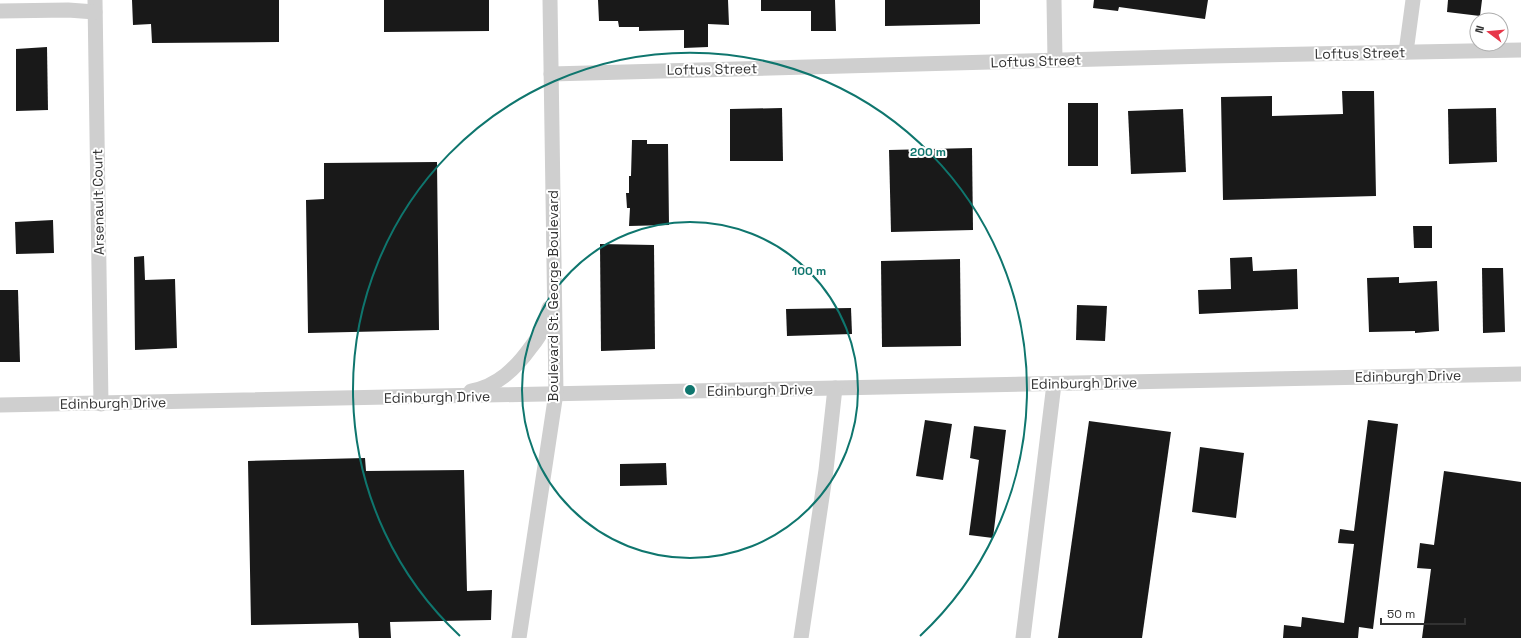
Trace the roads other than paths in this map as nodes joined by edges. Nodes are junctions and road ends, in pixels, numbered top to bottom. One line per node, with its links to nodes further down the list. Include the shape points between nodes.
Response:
1 (550, 0): 9 (street, Boulevard St. George Boulevard)
2 (1054, 0): 8 (street)
3 (1413, 0): 7 (street)
4 (95, 6): 5 (street, via 68,10); 16 (street, Arsenault Court)
5 (0, 11)
6 (1521, 50): 7 (street, Loftus Street)
7 (1406, 52): 8 (street, Loftus Street)
8 (1056, 60): 9 (street, Loftus Street)
9 (551, 74): 10 (street, Boulevard St. George Boulevard)
10 (554, 290): 14 (street, Boulevard St. George Boulevard); 15 (street, via 544,327 511,371 481,389)
11 (1521, 374): 12 (street, Edinburgh Drive)
12 (1054, 384): 13 (street, Edinburgh Drive); 20 (street)
13 (835, 388): 14 (street, Edinburgh Drive); 19 (street, via 826,470)
14 (556, 393): 15 (street, Edinburgh Drive); 18 (street, Boulevard St. George Boulevard)
15 (449, 396): 16 (street, Edinburgh Drive)
16 (101, 404): 17 (street, Edinburgh Drive)
17 (0, 405)
18 (519, 638)
19 (801, 638)
20 (1023, 638)

